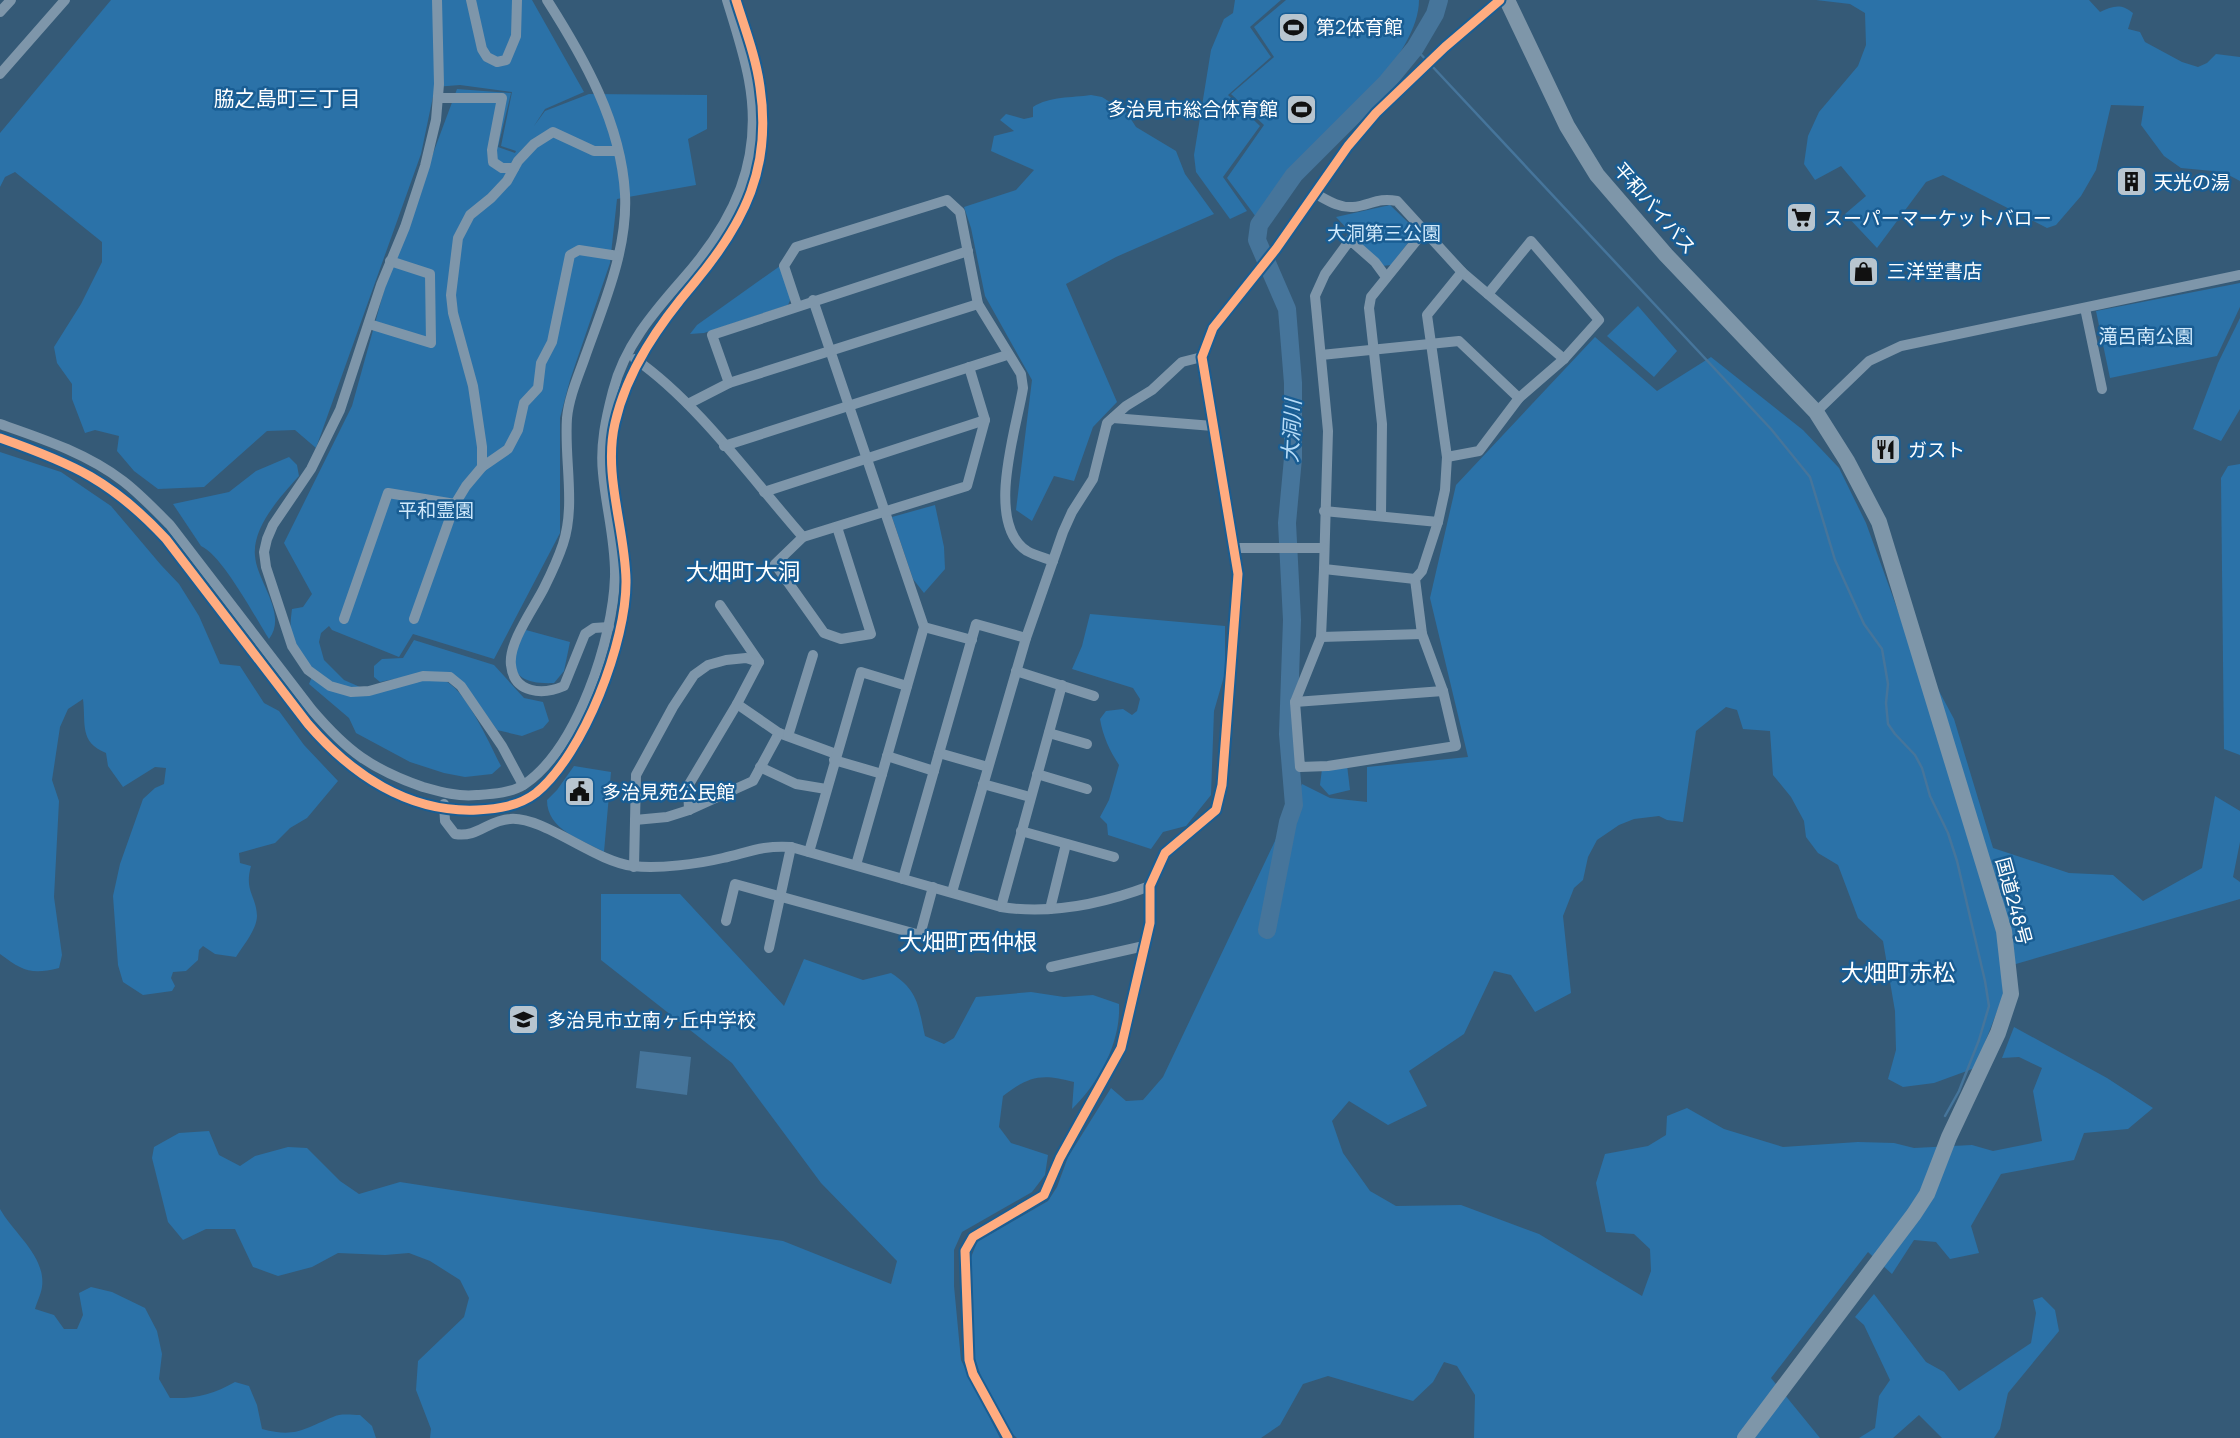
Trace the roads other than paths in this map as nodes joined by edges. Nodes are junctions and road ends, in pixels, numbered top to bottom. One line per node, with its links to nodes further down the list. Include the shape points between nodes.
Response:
1 (11, 0): 11 (street)
2 (65, 0): 12 (street)
3 (437, 0): 13 (street)
4 (471, 0): 5 (street, via 482,48 497,62 506,60 516,36)
5 (517, 0)
6 (547, 0): 14 (street, via 601,96)
7 (727, 0): 33 (street, via 750,80 753,110 753,141 744,180 717,236)
8 (736, 0): 38 (street, via 760,87 763,118 756,177 738,223 670,312)
9 (1500, 0): 16 (street, via 1376,113)
10 (1507, 0): 45 (highway, 平和バイパス, via 1567,126 1597,175 1665,255)
11 (0, 12)
12 (0, 73)
13 (438, 98): 15 (street, via 502,98 493,162); 20 (street, via 425,166)
14 (617, 151): 15 (street, via 594,151 553,132); 19 (street, via 625,193)
15 (514, 168): 54 (street, via 507,181 470,215 458,238 453,265 453,313 473,386)
16 (1316, 194): 17 (street, via 1335,205 1352,207 1384,198 1397,201); 36 (street, via 1213,328)
17 (1425, 230): 21 (street); 23 (street)
18 (968, 251): 25 (street); 26 (street); 27 (street, via 960,212 947,200 808,243 796,247 784,266)
19 (618, 256): 54 (street, via 579,250 570,255 538,388 524,403 509,449); 72 (street, via 570,405 568,526 545,587 514,645 511,665 517,681 533,692 564,686 585,634)
20 (390, 261): 29 (street); 29 (street, via 430,274 431,343)
21 (1462, 272): 24 (street); 30 (street, via 1427,315)
22 (2240, 275): 28 (street)
23 (1386, 277): 32 (street, via 1371,297 1369,308); 35 (street, via 1350,240 1315,296)
24 (1488, 294): 37 (street); 37 (street, via 1531,241 1599,320)
25 (813, 300): 27 (street); 31 (street)
26 (978, 304): 31 (street); 34 (street)
27 (797, 305): 40 (street, via 712,335)
28 (2085, 308): 41 (street); 45 (street, via 1901,346 1869,361)
29 (369, 324): 98 (street, via 340,410 311,469 267,539 266,568 284,623 308,670 330,686 369,691 423,676 450,677 502,746)
30 (1431, 343): 32 (street); 42 (street, via 1459,341); 52 (street)
31 (831, 349): 40 (street); 44 (street)
32 (1375, 349): 35 (street); 59 (street, via 1382,424)
33 (626, 353): 38 (street); 72 (street, via 615,380 603,440 602,471 615,575)
34 (1007, 355): 39 (street); 65 (street, via 1021,374 1023,388 1007,471 1008,525 1026,550)
35 (1321, 355): 57 (street, via 1328,431)
36 (1202, 357): 46 (street, via 1182,362); 49 (street)
37 (1564, 359): 42 (street)
38 (639, 362): 43 (street); 103 (street, via 615,423 612,448 625,552 624,607 612,663 593,710 555,773 536,793 496,809)
39 (969, 367): 44 (street); 47 (street)
40 (729, 383): 43 (street)
41 (2102, 390)
42 (1519, 398): 52 (street, via 1479,451)
43 (688, 404): 51 (street)
44 (849, 405): 51 (street); 53 (street)
45 (1816, 412): 125 (highway, 国道248号, via 1879,522 2004,931 2011,994 1927,1194)
46 (1113, 418): 49 (street); 65 (street, via 1107,423 1093,479 1072,512)
47 (985, 421): 53 (street); 58 (street, via 967,486)
48 (0, 424): 101 (street, via 75,452 123,481 170,526 335,737 378,769)
49 (1213, 426): 63 (street)
50 (0, 438): 103 (street, via 50,455 119,494 166,539 331,751 374,783)
51 (724, 446): 55 (street)
52 (1447, 457): 60 (street)
53 (866, 459): 55 (street); 58 (street)
54 (482, 467): 56 (street)
55 (764, 492): 62 (street)
56 (455, 504): 69 (street, via 388,493); 70 (street)
57 (1324, 511): 59 (street); 64 (street)
58 (884, 513): 61 (street); 71 (street)
59 (1381, 516): 60 (street)
60 (1438, 522): 67 (street)
61 (837, 527): 62 (street); 62 (street, via 871,634 841,639 824,632 775,564)
62 (803, 537)
63 (1233, 548): 64 (street); 114 (street, via 1238,574 1222,785 1216,810 1166,853)
64 (1324, 548): 66 (street)
65 (1053, 561): 75 (street)
66 (1324, 569): 67 (street); 74 (street)
67 (1415, 579): 73 (street)
68 (720, 605): 78 (street)
69 (344, 619)
70 (414, 619)
71 (924, 626): 76 (street); 81 (street)
72 (609, 627): 98 (street, via 580,711 545,764)
73 (1422, 634): 74 (street); 82 (street)
74 (1321, 637): 84 (street)
75 (1026, 638): 76 (street, via 976,624); 79 (street)
76 (972, 640): 89 (street)
77 (813, 655): 87 (street)
78 (759, 662): 85 (street); 105 (street, via 726,660 694,675 636,775)
79 (1016, 671): 80 (street); 92 (street)
80 (1062, 685): 83 (street); 86 (street)
81 (907, 686): 90 (street); 91 (street, via 861,672)
82 (1443, 691): 84 (street); 84 (street, via 1456,746 1328,766 1300,767)
83 (1094, 696)
84 (1296, 702)
85 (737, 704): 87 (street); 104 (street, via 688,786)
86 (1049, 733): 88 (street); 96 (street)
87 (784, 734): 91 (street); 93 (street)
88 (1087, 744)
89 (939, 753): 92 (street); 94 (street)
90 (887, 756): 94 (street); 95 (street)
91 (835, 757): 95 (street); 99 (street)
92 (988, 766): 97 (street)
93 (760, 767): 99 (street, via 796,784); 104 (street, via 753,781)
94 (934, 771): 113 (street)
95 (882, 774): 111 (street)
96 (1037, 774): 100 (street); 102 (street)
97 (983, 784): 102 (street); 116 (street)
98 (523, 785): 101 (street, via 465,797)
99 (826, 789): 109 (street)
100 (1087, 789)
101 (444, 793): 103 (street)
102 (1030, 797): 106 (street)
103 (444, 808): 112 (street, via 445,821 455,834 468,836 510,819 530,822 610,861)
104 (689, 810): 105 (street)
105 (635, 820): 112 (street)
106 (1021, 831): 107 (street); 118 (street)
107 (1066, 844): 110 (street); 119 (street)
108 (791, 847): 109 (street); 112 (street, via 770,845 722,858); 117 (street)
109 (809, 852): 111 (street)
110 (1114, 858)
111 (856, 865): 113 (street)
112 (634, 867)
113 (903, 879): 115 (street)
114 (1150, 886): 119 (street, via 1096,903); 121 (street, via 1150,923)
115 (933, 887): 116 (street); 117 (street, via 920,935)
116 (952, 892): 118 (street)
117 (780, 896): 120 (street, via 735,884); 122 (street)
118 (1001, 907): 119 (street)
119 (1050, 909)
120 (726, 921)
121 (1144, 946): 123 (street); 124 (street, via 1121,1048 1060,1158 1048,1190 973,1237 965,1251 969,1360)
122 (769, 948)
123 (1051, 967)
124 (1008, 1438)
125 (1745, 1438)

